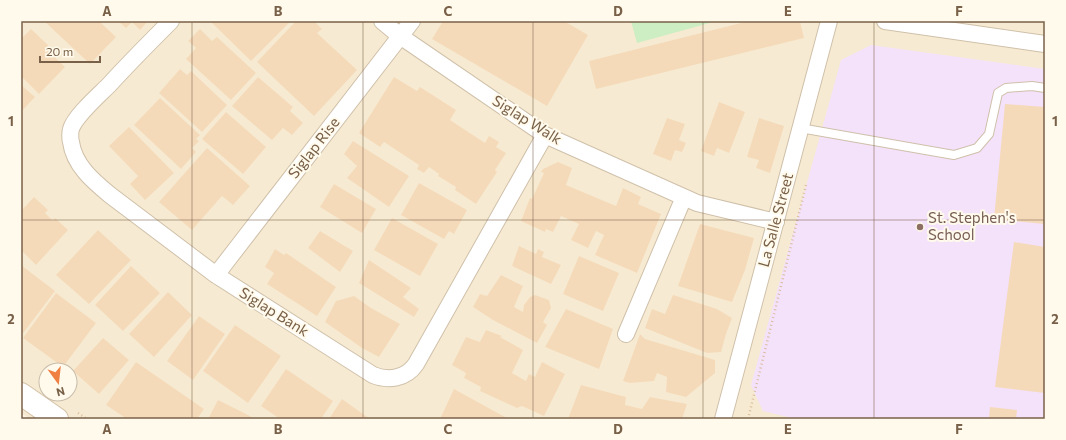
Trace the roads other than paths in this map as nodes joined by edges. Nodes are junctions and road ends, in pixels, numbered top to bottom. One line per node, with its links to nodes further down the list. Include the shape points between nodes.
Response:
1 (171, 21): 13 (street, Siglap Bank, via 78,117 71,129 71,142 83,170 95,182)
2 (382, 21): 6 (street, Siglap Walk)
3 (412, 21): 6 (street, Siglap Rise)
4 (828, 21): 9 (street, La Salle Street)
5 (885, 21): 7 (street)
6 (400, 36): 10 (street, Siglap Walk); 13 (street, Siglap Rise)
7 (1045, 44)
8 (1045, 88): 9 (lane, via 1006,88 998,93 989,134 977,148 954,155)
9 (800, 128): 12 (street, La Salle Street)
10 (545, 135): 11 (street, Siglap Walk); 13 (street, Siglap Bank, via 416,364 401,376 380,378 373,375)
11 (684, 197): 12 (street, Siglap Walk); 14 (street)
12 (776, 222): 16 (street, La Salle Street)
13 (216, 275)
14 (626, 334)
15 (21, 394): 17 (main road)
16 (727, 418)
17 (57, 419)

